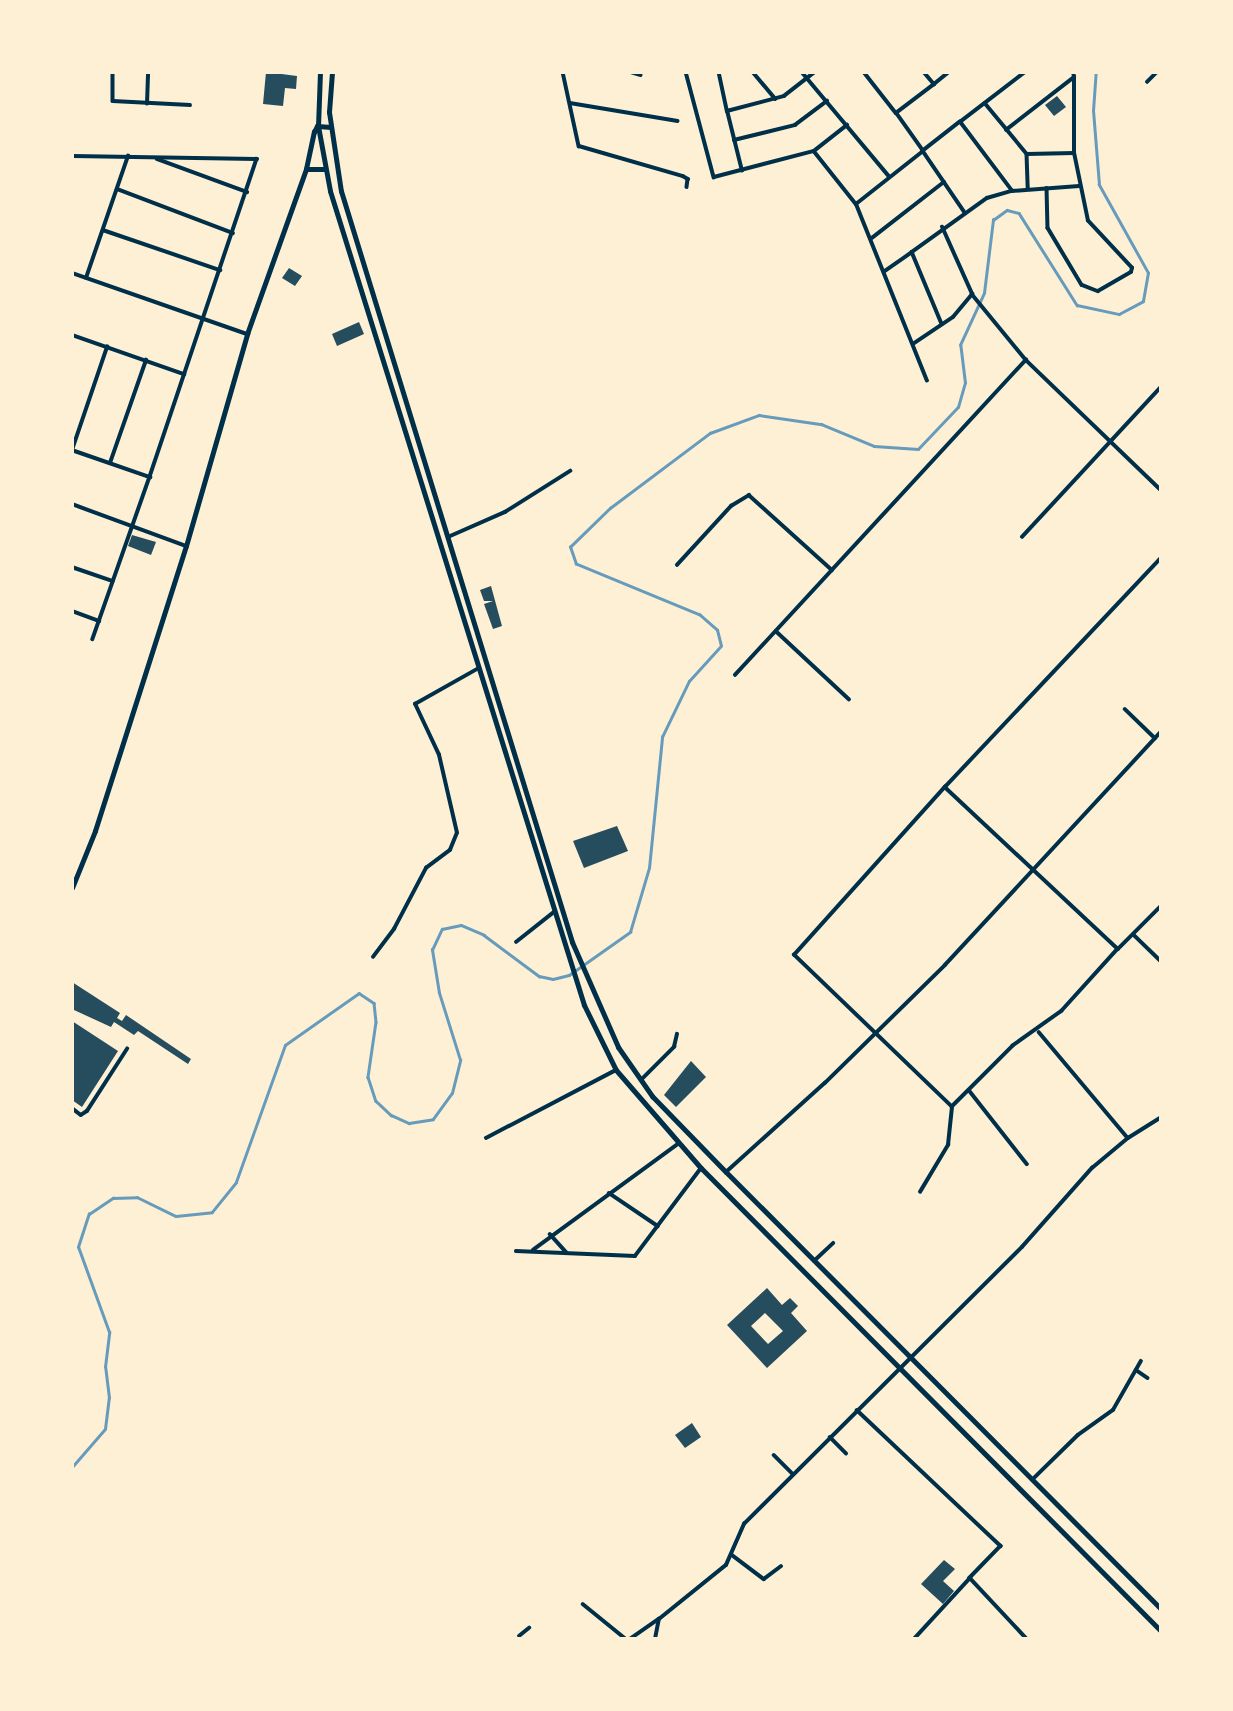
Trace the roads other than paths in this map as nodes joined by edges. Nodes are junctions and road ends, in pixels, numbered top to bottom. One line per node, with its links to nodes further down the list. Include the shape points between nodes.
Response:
1 (113, 72): 28 (street, via 113,101)
2 (148, 72): 28 (street)
3 (320, 72): 35 (highway)
4 (332, 72): 36 (highway)
5 (563, 72): 26 (street)
6 (631, 72): 18 (street)
7 (686, 72): 48 (street, via 712,174)
8 (719, 72): 30 (street)
9 (753, 72): 24 (street)
10 (802, 72): 21 (street)
11 (815, 72): 21 (street)
12 (864, 72): 31 (street)
13 (924, 72): 23 (street)
14 (949, 72): 23 (street)
15 (1016, 72): 20 (street)
16 (1025, 72): 20 (street)
17 (1157, 72): 22 (street)
18 (641, 75)
19 (1074, 75): 37 (street); 42 (street)
20 (1020, 76): 27 (street)
21 (807, 78): 24 (street); 25 (street)
22 (1147, 82)
23 (934, 84): 31 (street)
24 (776, 99): 30 (street)
25 (827, 101): 34 (street); 38 (street, via 795,125)
26 (570, 103): 32 (street); 52 (street, via 581,147 683,176 688,179)
27 (985, 103): 33 (street); 37 (street)
28 (147, 104): 29 (street)
29 (190, 105)
30 (727, 111): 38 (street)
31 (896, 113): 40 (street)
32 (677, 121)
33 (960, 122): 40 (street); 56 (street)
34 (847, 125): 39 (street); 49 (street)
35 (318, 126): 36 (street); 46 (street); 47 (highway)
36 (331, 127): 89 (highway, via 341,191)
37 (1006, 130): 43 (street)
38 (734, 140): 48 (street)
39 (814, 151): 48 (street); 58 (street)
40 (923, 151): 49 (street); 50 (street)
41 (72, 153): 44 (street)
42 (1074, 153): 43 (street); 51 (street)
43 (1027, 154): 55 (street)
44 (128, 156): 45 (street); 54 (street)
45 (153, 157): 57 (street); 57 (street, via 255,157)
46 (306, 169): 47 (highway); 72 (street)
47 (324, 169): 101 (highway)
48 (742, 171)
49 (889, 176): 58 (street)
50 (944, 182): 59 (street); 63 (street)
51 (1079, 186): 53 (street); 53 (street, via 1088,221 1132,268 1098,291 1076,278 1052,239 1046,220)
52 (687, 187)
53 (1047, 188): 55 (street)
54 (117, 189): 61 (street); 62 (street)
55 (1028, 189): 56 (street)
56 (1012, 191): 59 (street)
57 (247, 192): 62 (street)
58 (856, 204): 63 (street)
59 (964, 211): 60 (street)
60 (942, 227): 64 (street); 69 (street)
61 (103, 229): 65 (street); 68 (street)
62 (233, 233): 65 (street)
63 (872, 239): 66 (street)
64 (912, 252): 66 (street); 71 (street)
65 (220, 270): 70 (street)
66 (885, 271): 74 (street)
67 (72, 273): 68 (street)
68 (86, 278): 70 (street)
69 (972, 294): 71 (street); 77 (street)
70 (203, 319): 72 (street); 78 (street)
71 (942, 324): 74 (street)
72 (247, 334): 91 (street)
73 (72, 335): 75 (street)
74 (913, 344): 79 (street)
75 (107, 347): 76 (street); 82 (street)
76 (146, 360): 78 (street); 83 (street)
77 (1026, 360): 81 (street); 95 (street)
78 (184, 374): 85 (street)
79 (927, 381)
80 (1161, 387): 81 (street)
81 (1108, 442): 86 (street); 90 (street)
82 (72, 450): 83 (street)
83 (110, 463): 85 (street)
84 (570, 471): 89 (street, via 505,512)
85 (150, 477): 88 (street)
86 (1161, 490)
87 (72, 504): 88 (street)
88 (132, 526): 91 (street); 96 (street)
89 (448, 537): 108 (highway)
90 (1022, 537)
91 (186, 546): 111 (street, via 95,831)
92 (1160, 562): 107 (street)
93 (677, 565): 95 (street, via 731,506 749,495)
94 (72, 567): 96 (street)
95 (832, 570): 99 (street)
96 (113, 581): 98 (street)
97 (72, 611): 98 (street)
98 (99, 621): 100 (street)
99 (776, 631): 102 (street); 103 (street)
100 (93, 639)
101 (477, 669): 109 (highway); 117 (street, via 415,704 439,755 457,833 450,850 426,868 394,929)
102 (735, 675)
103 (849, 699)
104 (1125, 709): 106 (street)
105 (1161, 732): 106 (street)
106 (1156, 738): 110 (street)
107 (945, 787): 110 (street); 121 (street, via 796,949 802,966)
108 (536, 815): 109 (highway); 124 (highway, via 578,957)
109 (524, 818): 113 (highway)
110 (1031, 869): 116 (street); 121 (street, via 945,965)
111 (72, 888)
112 (1161, 906): 114 (street)
113 (554, 912): 115 (street); 123 (highway, via 584,1005)
114 (1134, 935): 116 (street); 118 (street)
115 (516, 942)
116 (1118, 950): 119 (street)
117 (373, 957)
118 (1161, 961)
119 (1039, 1032): 125 (street, via 1013,1046); 130 (street)
120 (677, 1034): 124 (street, via 674,1047)
121 (874, 1034): 126 (street); 134 (street)
122 (127, 1049): 127 (street, via 88,1111 81,1115)
123 (616, 1070): 129 (street); 131 (highway)
124 (639, 1081): 134 (highway)
125 (969, 1090): 126 (street); 132 (street)
126 (952, 1107): 135 (street, via 948,1146)
127 (72, 1108)
128 (1161, 1117): 130 (street)
129 (486, 1138)
130 (1128, 1138): 144 (street, via 1092,1168 1022,1247)
131 (677, 1144): 133 (highway); 136 (street)
132 (1027, 1164)
133 (701, 1168): 137 (street); 146 (highway)
134 (726, 1172): 143 (highway)
135 (919, 1192)
136 (610, 1193): 137 (street); 138 (street)
137 (658, 1226): 142 (street, via 635,1256 626,1259)
138 (551, 1234): 141 (street); 142 (street)
139 (833, 1243): 143 (street)
140 (516, 1251): 141 (street)
141 (531, 1251): 142 (street)
142 (568, 1254)
143 (814, 1261): 144 (highway)
144 (911, 1359): 146 (street); 154 (highway)
145 (1141, 1361): 147 (street)
146 (900, 1367): 149 (street); 160 (highway)
147 (1136, 1370): 148 (street); 154 (street, via 1113,1410 1078,1435)
148 (1149, 1378)
149 (858, 1410): 150 (street); 157 (street, via 1001,1546)
150 (831, 1437): 151 (street); 153 (street)
151 (846, 1452)
152 (774, 1455): 153 (street)
153 (793, 1474): 155 (street, via 741,1528)
154 (1031, 1481): 159 (highway)
155 (732, 1555): 156 (street, via 764,1579); 161 (street, via 726,1565)
156 (781, 1566)
157 (970, 1578): 167 (street); 168 (street)
158 (583, 1604): 165 (street)
159 (1159, 1607): 160 (highway)
160 (1144, 1615): 163 (highway)
161 (659, 1619): 165 (street); 166 (street)
162 (529, 1628): 164 (street)
163 (1161, 1631)
164 (519, 1638)
165 (628, 1639)
166 (655, 1639)
167 (914, 1639)
168 (1027, 1639)

